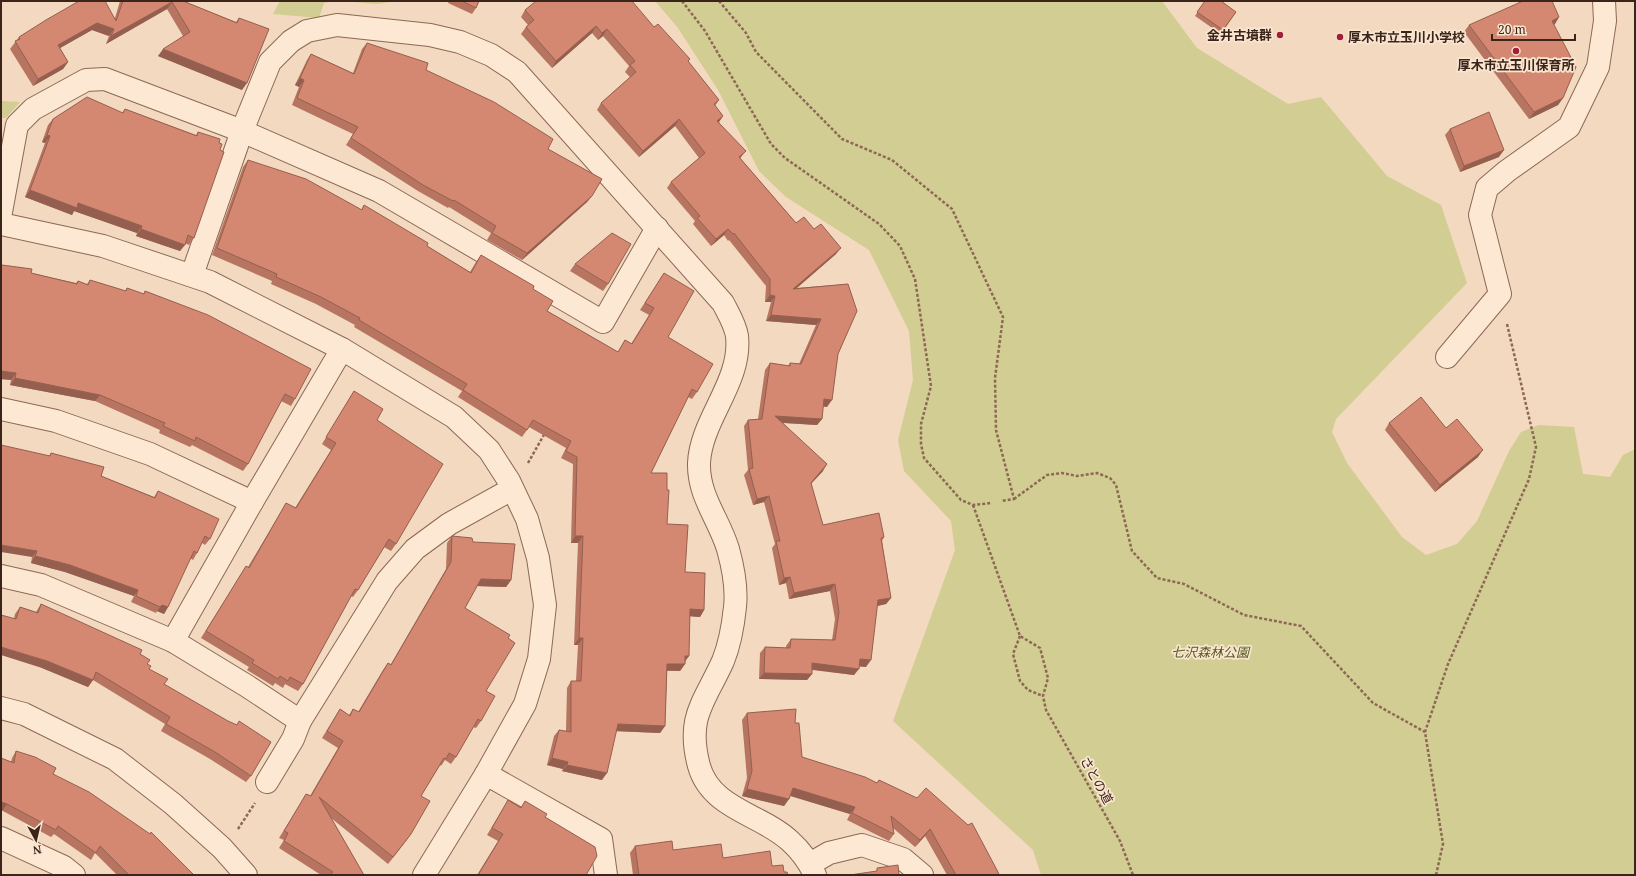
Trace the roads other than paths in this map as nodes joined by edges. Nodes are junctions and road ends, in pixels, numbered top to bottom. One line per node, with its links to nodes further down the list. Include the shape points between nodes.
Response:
1 (1604, 1): 8 (street, via 1605,21 1598,67 1569,127 1487,188 1480,215 1500,294)
2 (242, 131): 3 (street, via 105,78 86,80 33,109 17,125); 5 (street, via 379,192 603,322); 5 (street, via 270,62 291,41 308,32 337,25 430,35 460,42 491,55 517,72); 6 (street)
3 (1, 212)
4 (1, 224): 6 (street, via 103,246)
5 (657, 228): 19 (street, via 723,303 737,335 732,373 703,441 699,463 701,489 728,549 736,604 732,631 723,660 696,718 694,740 700,767 709,786 724,801 790,840)
6 (192, 275): 7 (street)
7 (342, 349): 10 (street, via 454,417 489,450); 11 (street)
8 (1447, 357)
9 (1, 409): 11 (street, via 56,421 150,454)
10 (510, 485): 15 (street, via 415,549 387,580); 16 (street, via 527,519 538,558 545,605 539,660 525,704)
11 (252, 502): 13 (street)
12 (1, 576): 13 (street, via 41,585)
13 (173, 641): 15 (street)
14 (1, 708): 21 (street, via 24,714 115,760 173,804 222,848)
15 (300, 721): 17 (street, via 293,739)
16 (486, 774): 22 (street); 23 (street, via 601,839)
17 (267, 782)
18 (1, 838): 20 (street, via 64,867)
19 (812, 869): 24 (street, via 829,853 862,845 903,859)
20 (74, 875)
21 (246, 875)
22 (424, 875)
23 (606, 875)
24 (922, 875)

